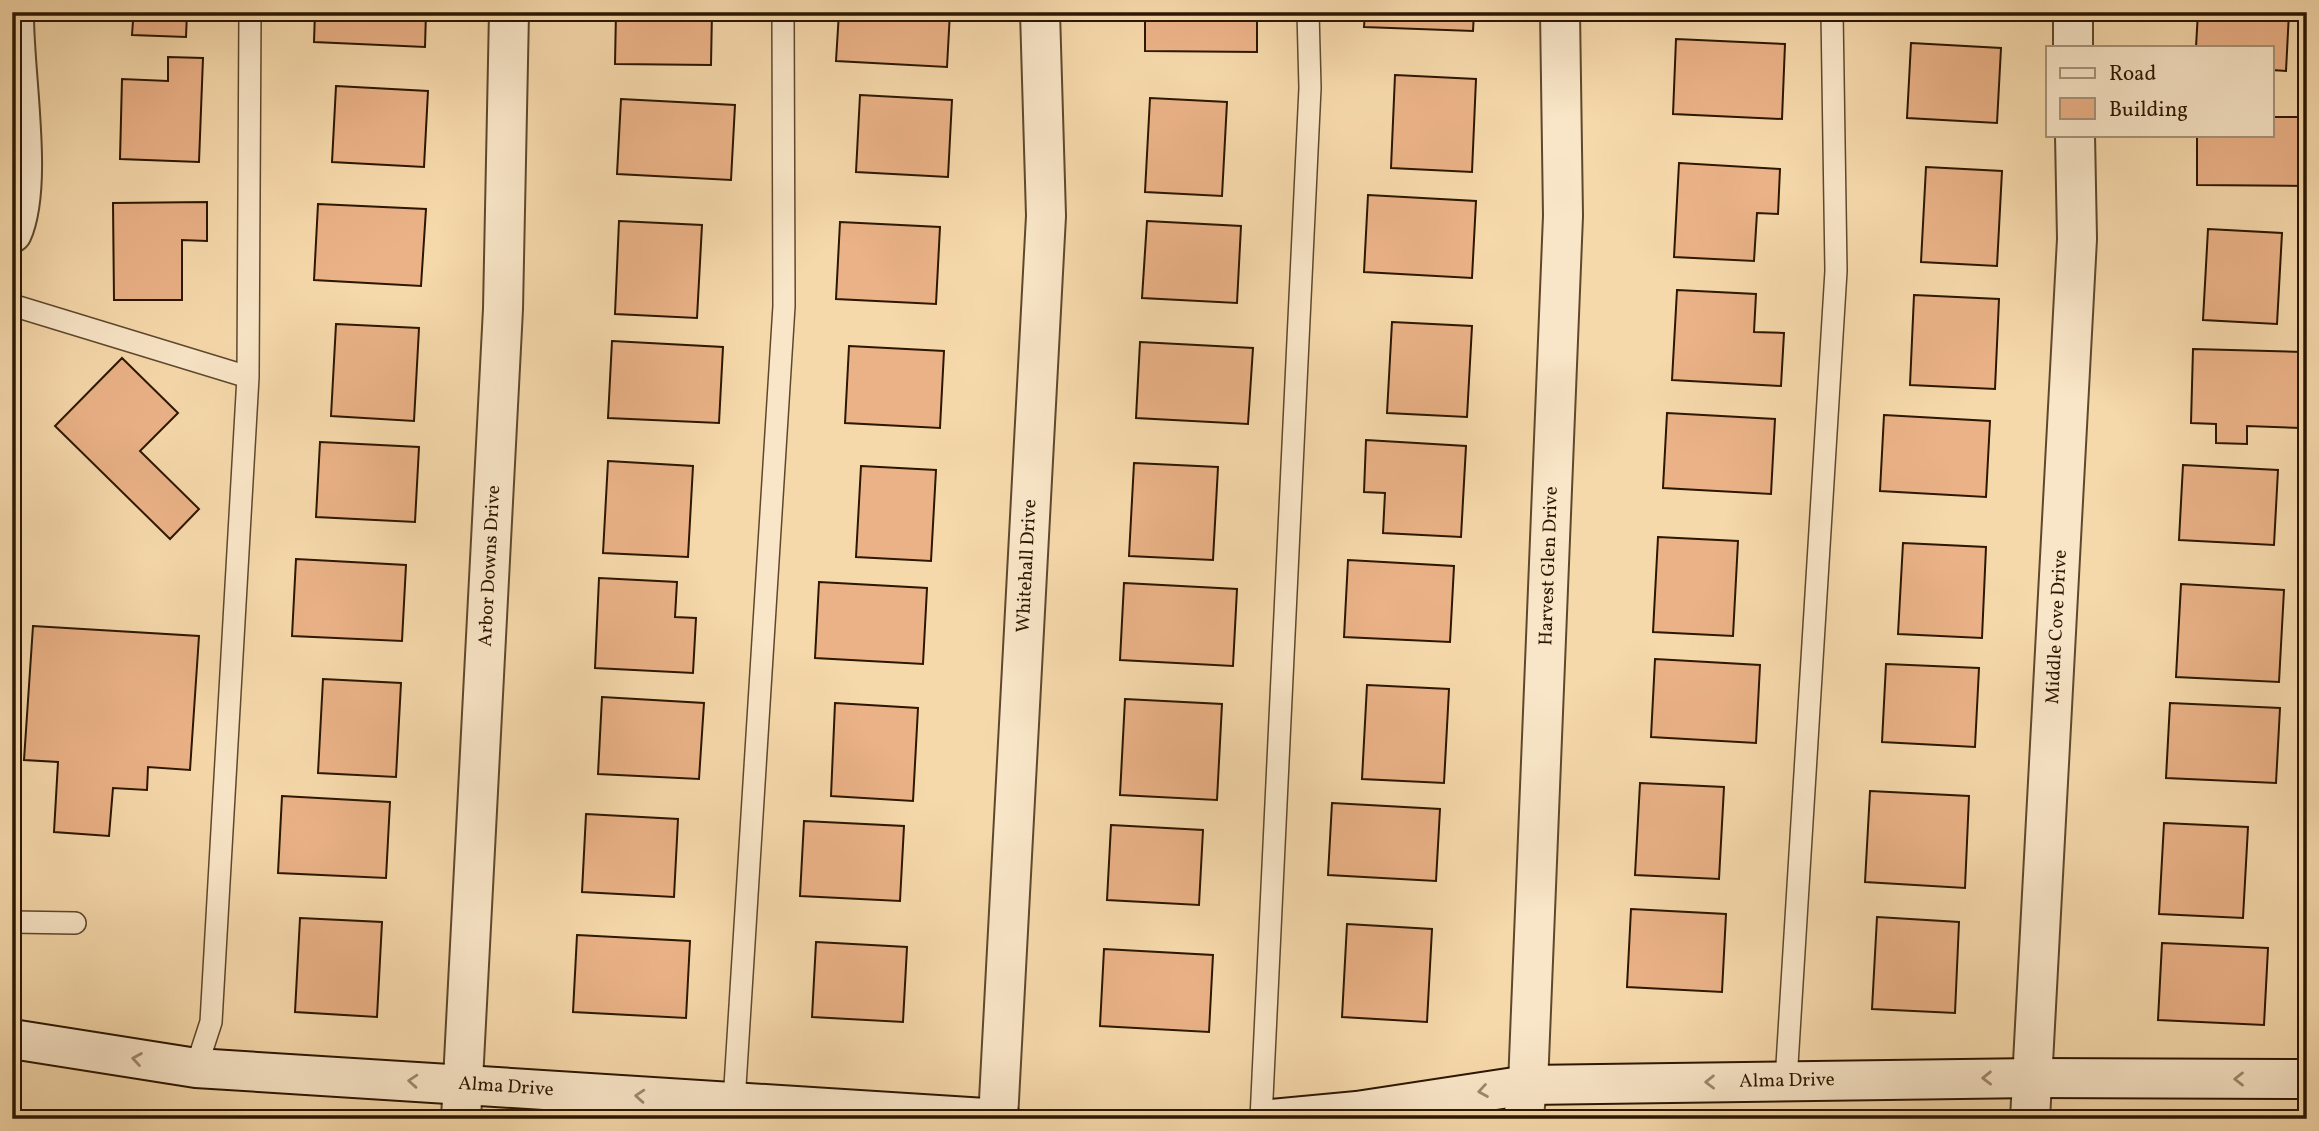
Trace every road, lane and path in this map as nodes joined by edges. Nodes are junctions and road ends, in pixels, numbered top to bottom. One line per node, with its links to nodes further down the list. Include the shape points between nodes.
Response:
1 (14, 12): 12 (street, via 22,175)
2 (250, 12): 14 (lane)
3 (509, 12): 22 (street, Arbor Downs Drive, via 503,309)
4 (783, 12): 23 (lane, via 784,306)
5 (1040, 12): 25 (street, Whitehall Drive, via 1046,216)
6 (1308, 12): 26 (lane, via 1310,102)
7 (1560, 12): 24 (street, Harvest Glen Drive, via 1563,216)
8 (1832, 12): 21 (lane, via 1836,271)
9 (2073, 12): 10 (street)
10 (2073, 46)
11 (2075, 136): 19 (street, Middle Cove Drive, via 2077,239)
12 (12, 233)
13 (12, 305): 14 (lane)
14 (248, 377): 18 (lane, via 211,1022)
15 (12, 922): 16 (lane)
16 (75, 923)
17 (12, 1040): 18 (street, Alma Drive, one-way to 17)
18 (196, 1068): 22 (street, Alma Drive, one-way to 18)
19 (2035, 1078): 20 (street, Alma Drive, one-way to 19); 21 (street, Alma Drive, one-way to 21); 28 (street, Middle Cove Drive)
20 (2307, 1079)
21 (1786, 1081): 24 (street, Alma Drive, one-way to 24)
22 (463, 1102): 23 (street, Alma Drive, one-way to 22)
23 (734, 1102): 25 (street, Alma Drive)
24 (1525, 1102): 27 (street, Alma Drive, one-way to 27)
25 (999, 1119)
26 (1261, 1119)
27 (1270, 1119)
28 (2030, 1119)

